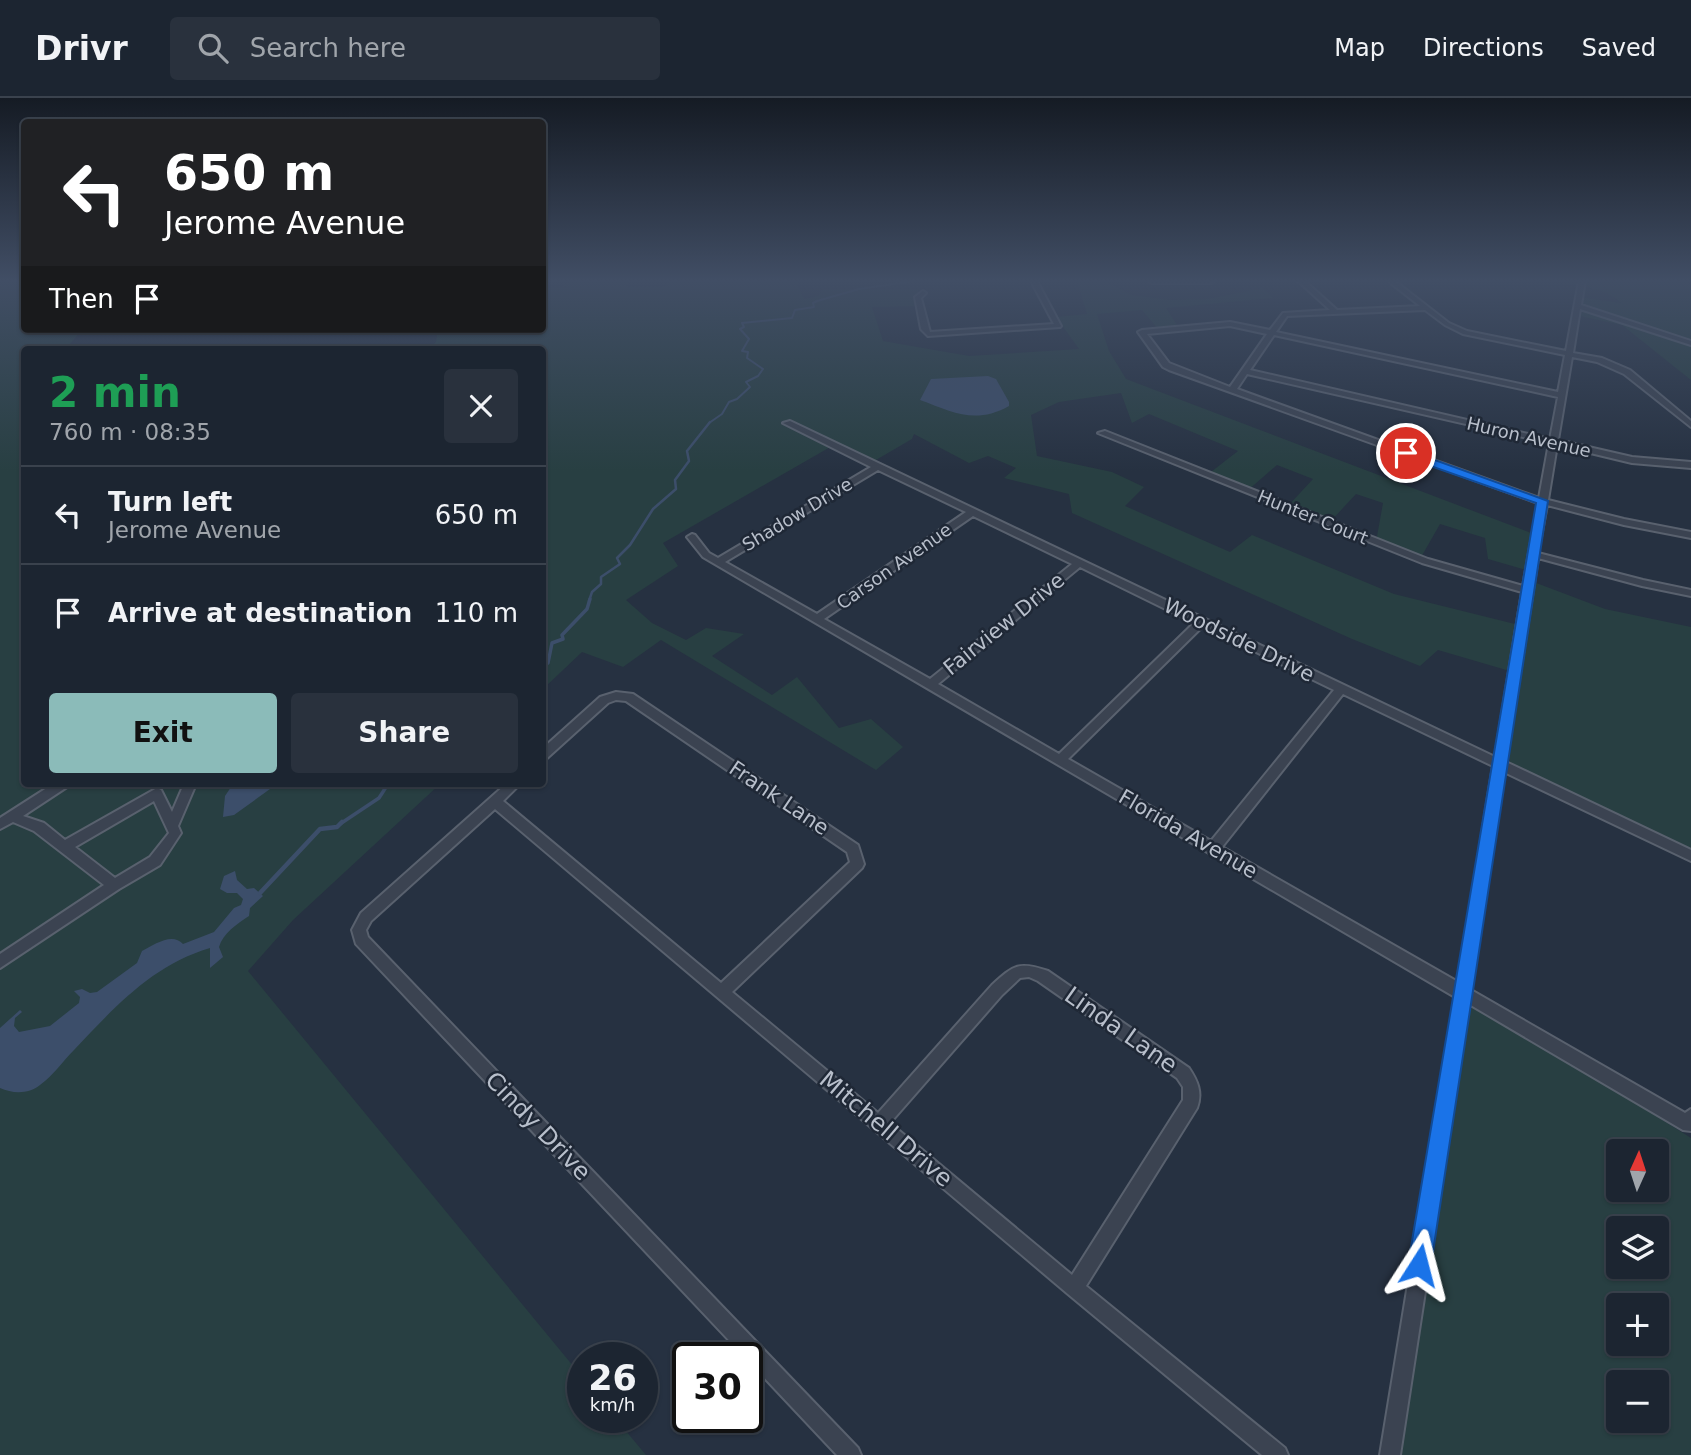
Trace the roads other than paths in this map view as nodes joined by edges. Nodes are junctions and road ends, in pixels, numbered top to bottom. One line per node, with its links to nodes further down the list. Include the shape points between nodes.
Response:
1 (1152, 344): 8 (street, via 1167,366)
2 (1263, 344): 7 (street)
3 (1328, 344): 9 (street)
4 (1521, 344): 6 (street)
5 (1571, 344): 6 (street)
6 (1569, 354): 9 (street); 11 (street, via 1624,370)
7 (1245, 371): 8 (street); 13 (street, Huron Avenue)
8 (1232, 390): 16 (street)
9 (1561, 395): 13 (street)
10 (787, 423): 15 (street, Woodside Drive)
11 (1691, 425)
12 (1102, 433): 23 (street, Hunter Court, via 1425,561)
13 (1552, 442): 14 (street, Huron Avenue, via 1641,462); 16 (street)
14 (1691, 465)
15 (877, 467): 17 (street, Woodside Drive); 21 (street, Shadow Drive)
16 (1542, 501): 18 (street); 20 (street)
17 (972, 512): 22 (street, Woodside Drive); 25 (street, Carson Avenue)
18 (1691, 534)
19 (692, 537): 21 (street, Florida Avenue)
20 (1533, 554): 23 (street); 24 (street)
21 (718, 562): 25 (street, Florida Avenue)
22 (1079, 564): 26 (street, Woodside Drive); 27 (street, Fairview Drive)
23 (1527, 590): 31 (street)
24 (1691, 593)
25 (817, 619): 27 (street, Florida Avenue)
26 (1201, 622): 28 (street, Woodside Drive); 30 (street)
27 (930, 685): 30 (street, Florida Avenue)
28 (1341, 689): 31 (street, Woodside Drive); 40 (street)
29 (546, 752): 44 (street, Frank Lane, via 604,700 629,697 853,849 857,864)
30 (1060, 760): 40 (street, Florida Avenue)
31 (1499, 764): 41 (street, Woodside Drive); 45 (street)
32 (58, 787): 37 (street)
33 (189, 787): 38 (street)
34 (511, 787): 36 (street)
35 (157, 789): 38 (street); 39 (street)
36 (495, 802): 44 (street, Mitchell Drive); 49 (street, Cindy Drive, via 366,917 359,930 361,940)
37 (6, 820): 39 (street, via 31,822)
38 (172, 827): 42 (street, via 175,833 163,853)
39 (66, 846): 42 (street)
40 (1213, 848): 45 (street, Florida Avenue)
41 (1691, 856)
42 (114, 885): 43 (street)
43 (0, 962)
44 (722, 990): 47 (street, Mitchell Drive)
45 (1462, 993): 46 (street, Florida Avenue); 51 (street)
46 (1690, 1121)
47 (879, 1124): 48 (street, Mitchell Drive); 48 (street, Linda Lane, via 1017,972 1042,976 1183,1073 1191,1085 1191,1102)
48 (1074, 1288): 50 (street, Mitchell Drive)
49 (851, 1455)
50 (1278, 1455)
51 (1390, 1455)

